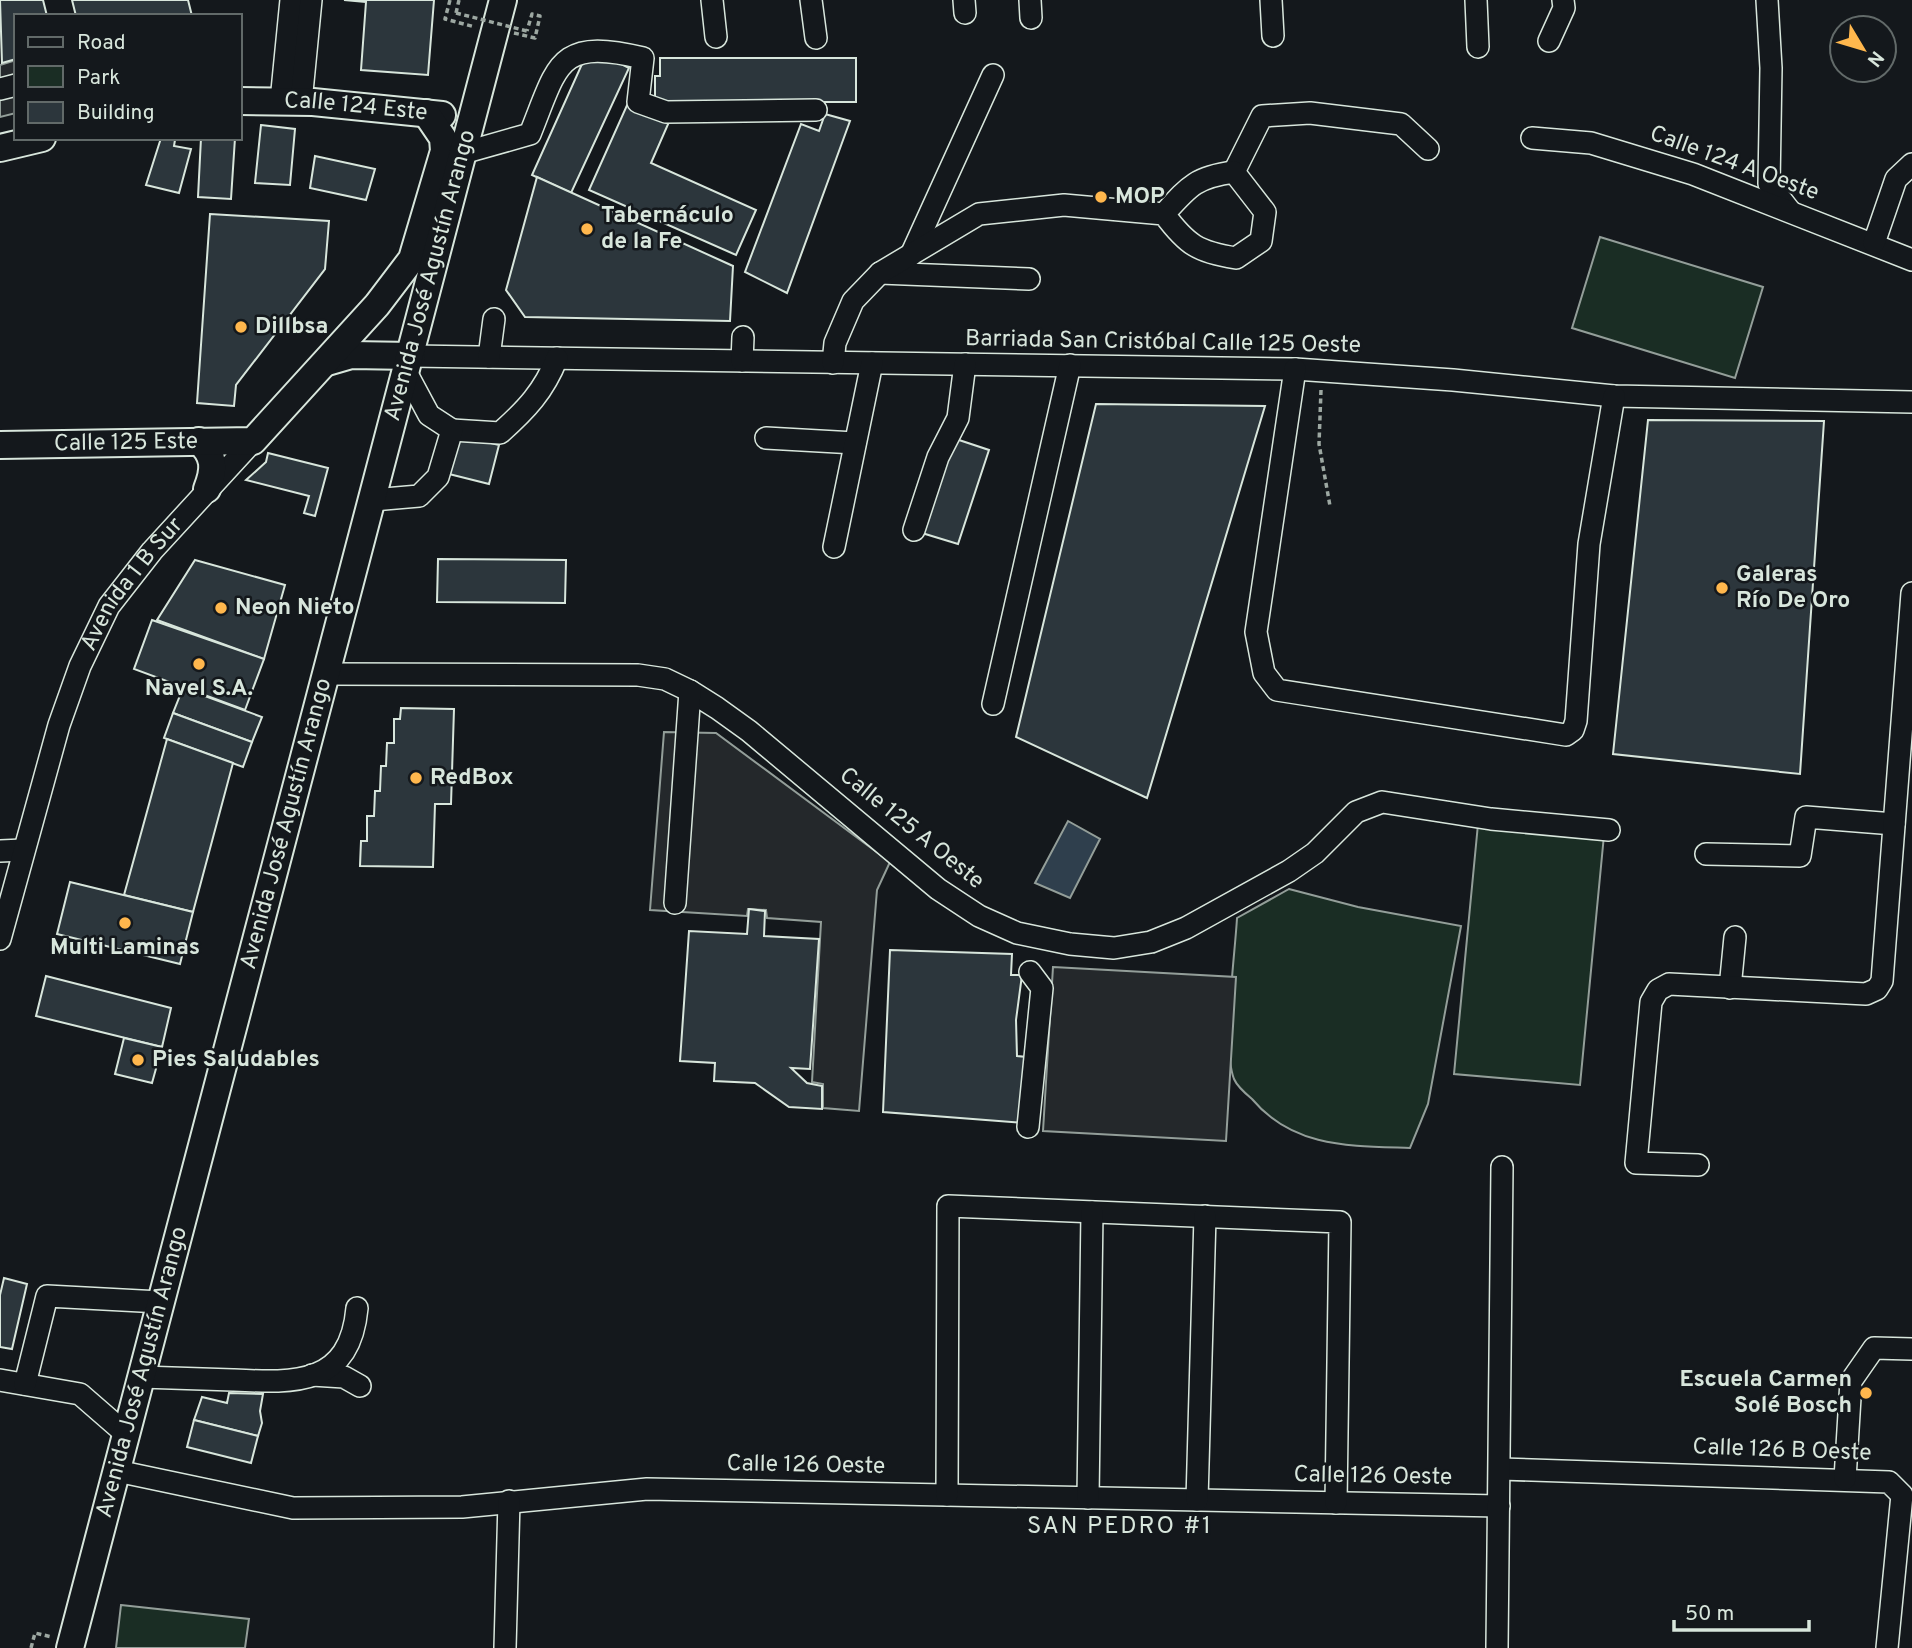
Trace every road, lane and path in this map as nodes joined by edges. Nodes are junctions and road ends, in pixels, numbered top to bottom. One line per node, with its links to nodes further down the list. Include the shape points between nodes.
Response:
1 (291, 0): 21 (street)
2 (311, 0): 21 (street)
3 (450, 0): 12 (path, via 445,19)
4 (459, 0): 13 (path, bridge, via 456,13 527,31 532,14 540,16 534,38)
5 (503, 0): 24 (main road, Avenida José Agustín Arango)
6 (712, 0): 15 (street)
7 (811, 0): 16 (street)
8 (1271, 0): 14 (street)
9 (1476, 0): 18 (street)
10 (1563, 0): 17 (street, via 1564,8)
11 (1767, 0): 32 (street, via 1769,184)
12 (470, 25)
13 (516, 33)
14 (1273, 36)
15 (716, 37)
16 (816, 38)
17 (1549, 41)
18 (1478, 47)
19 (993, 75): 35 (street)
20 (242, 101): 21 (main road, Calle 124 Este)
21 (291, 102): 23 (main road, Calle 124 Este)
22 (816, 110): 29 (street, via 666,112 638,102 643,58 619,52 576,53 558,66 530,134)
23 (426, 113): 24 (main road, Calle 124 Este); 44 (main road, Avenida 1 B Sur, via 443,138 444,151 412,258)
24 (471, 119): 29 (main road, Avenida José Agustín Arango)
25 (1532, 138): 32 (street, Calle 124 A Oeste, via 1591,143 1693,173)
26 (33, 140): 27 (main road)
27 (0, 148)
28 (1428, 149): 31 (street, via 1401,124 1310,113 1262,117)
29 (463, 153): 48 (main road, Avenida José Agustín Arango)
30 (1912, 164): 34 (street, via 1896,179)
31 (1234, 172): 33 (street, via 1205,176); 33 (street, via 1265,212 1261,241 1236,258 1202,252 1175,230)
32 (1791, 213): 34 (street, Calle 124 A Oeste)
33 (1164, 214): 35 (street, via 1064,205 979,214)
34 (1874, 243): 36 (street, Calle 124 A Oeste)
35 (911, 255): 37 (street)
36 (1912, 260)
37 (880, 273): 38 (street); 45 (street, via 853,300 835,343)
38 (1029, 279)
39 (494, 319): 41 (street)
40 (743, 337): 43 (street)
41 (489, 356): 42 (street, Barriada San Cristóbal Calle 125 Oeste); 48 (street, Barriada San Cristóbal Calle 125 Oeste)
42 (556, 358): 43 (street, Barriada San Cristóbal Calle 125 Oeste); 54 (street, via 531,406 500,433)
43 (742, 361): 45 (street, Barriada San Cristóbal Calle 125 Oeste)
44 (327, 362): 48 (main road, via 351,355); 57 (main road, Avenida 1 B Sur)
45 (833, 363): 46 (street, Barriada San Cristóbal Calle 125 Oeste)
46 (872, 363): 47 (street, Barriada San Cristóbal Calle 125 Oeste); 58 (street)
47 (965, 364): 49 (street, Barriada San Cristóbal Calle 125 Oeste); 63 (street, via 958,418 938,457)
48 (409, 365): 54 (street, via 429,415); 61 (main road, Avenida José Agustín Arango)
49 (1070, 365): 50 (street, Barriada San Cristóbal Calle 125 Oeste); 68 (street)
50 (1295, 369): 51 (street, Barriada San Cristóbal Calle 125 Oeste); 52 (street, via 1256,632 1269,683 1277,690 1566,735 1576,722 1589,544)
51 (1322, 371): 52 (street, Barriada San Cristóbal Calle 125 Oeste); 62 (path, via 1319,444)
52 (1614, 396): 53 (street, Barriada San Cristóbal Calle 125 Oeste)
53 (1912, 402)
54 (452, 430): 61 (street, via 438,477 419,496)
55 (766, 438): 58 (street)
56 (199, 441): 57 (main road, Calle 125 Este); 59 (main road, Calle 125 Este); 60 (main road, via 213,463)
57 (253, 441): 60 (street, Avenida 1 B Sur)
58 (855, 443): 64 (street)
59 (0, 445)
60 (207, 489): 71 (street, Avenida 1 B Sur, via 109,606 59,725)
61 (373, 500): 66 (main road, Avenida José Agustín Arango)
62 (1330, 506)
63 (914, 530)
64 (834, 547)
65 (1912, 593): 69 (street)
66 (325, 674): 67 (street, Calle 125 A Oeste, via 638,675 664,679); 84 (main road, Avenida José Agustín Arango)
67 (690, 691): 70 (street, Calle 125 A Oeste, via 749,731 938,890 1017,933 1070,944 1114,948 1151,942 1186,928 1289,871 1315,853 1356,812 1382,802 1491,819); 74 (street)
68 (993, 704)
69 (1894, 824): 73 (street, via 1806,817 1800,856); 78 (street, via 1882,981 1877,989 1866,994)
70 (1609, 830)
71 (23, 850): 72 (street); 76 (street, Avenida 1 B Sur)
72 (0, 851)
73 (1706, 854)
74 (674, 904)
75 (1735, 937): 78 (street)
76 (0, 939)
77 (1030, 972): 79 (street, via 1042,988)
78 (1730, 988): 80 (street, via 1669,984 1658,990 1651,1002 1636,1163)
79 (1028, 1127)
80 (1698, 1165)
81 (1502, 1167): 93 (street)
82 (1092, 1212): 83 (street); 96 (street, via 948,1206); 97 (street)
83 (1205, 1216): 98 (street); 100 (street, via 1340,1222)
84 (160, 1303): 88 (main road, Avenida José Agustín Arango); 90 (street, via 47,1296)
85 (357, 1308): 87 (street, via 345,1353)
86 (1912, 1349): 95 (street, via 1874,1348 1851,1381)
87 (313, 1375): 88 (street, via 291,1383); 91 (street, via 344,1377)
88 (141, 1377): 92 (main road, Avenida José Agustín Arango)
89 (0, 1380): 90 (street)
90 (25, 1384): 92 (street, via 80,1394)
91 (360, 1386)
92 (126, 1434): 94 (main road, Avenida José Agustín Arango)
93 (1500, 1469): 95 (street, Calle 126 B Oeste); 101 (street)
94 (117, 1471): 99 (street, Calle 126 Oeste, via 293,1508 462,1507); 104 (main road, Avenida José Agustín Arango)
95 (1845, 1479): 107 (street, Calle 126 B Oeste, via 1889,1482 1902,1495)
96 (947, 1495): 97 (street, Calle 126 Oeste); 99 (street, Calle 126 Oeste, via 647,1489)
97 (1088, 1498): 98 (street, Calle 126 Oeste)
98 (1197, 1500): 100 (street, Calle 126 Oeste)
99 (509, 1501): 105 (street)
100 (1336, 1503): 101 (street, Calle 126 Oeste)
101 (1499, 1506): 106 (street)
102 (35, 1633): 103 (path)
103 (32, 1648)
104 (70, 1648)
105 (505, 1648)
106 (1497, 1648)
107 (1887, 1648)

